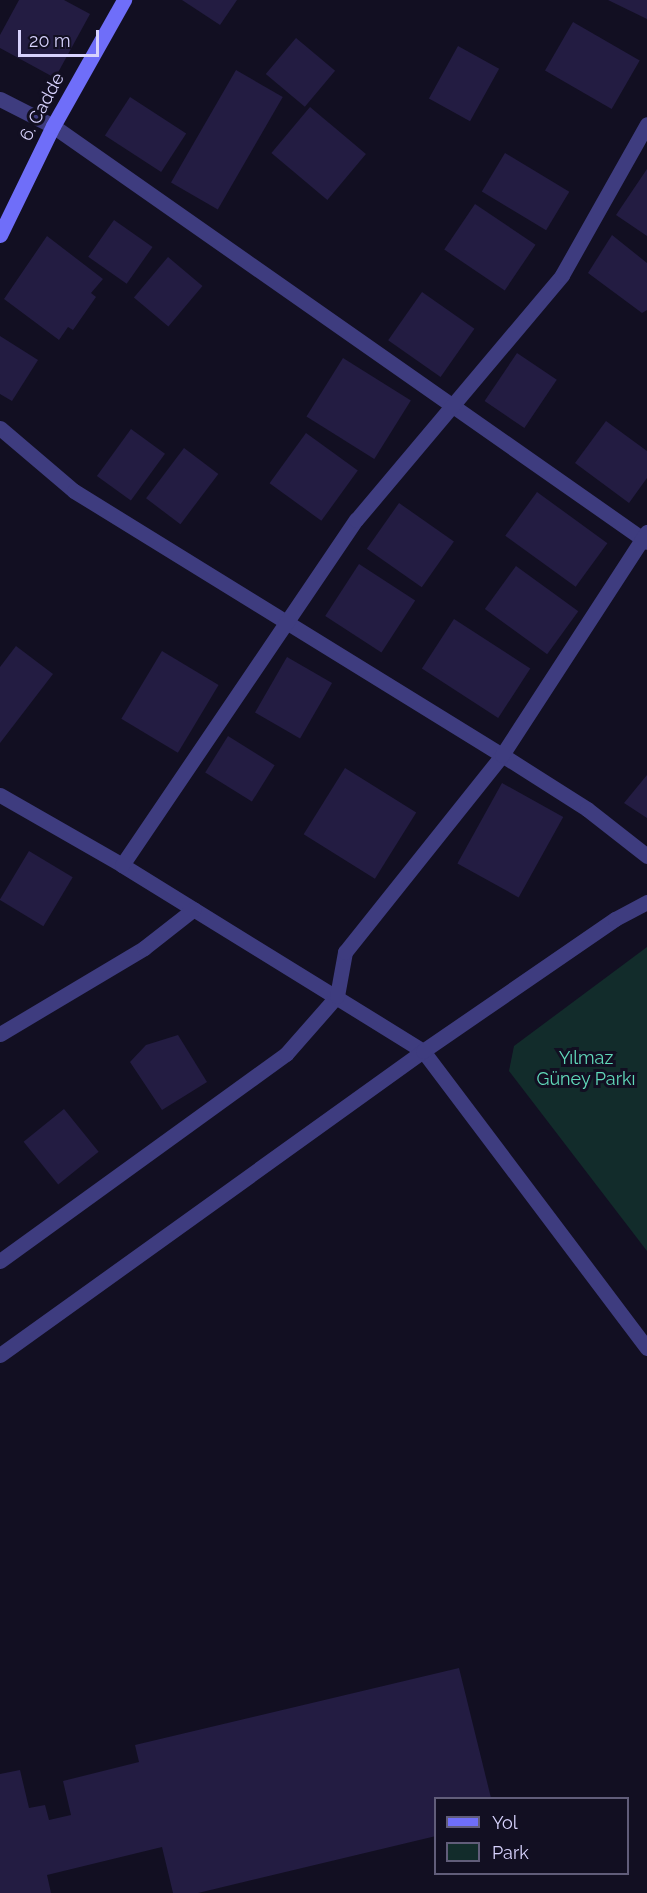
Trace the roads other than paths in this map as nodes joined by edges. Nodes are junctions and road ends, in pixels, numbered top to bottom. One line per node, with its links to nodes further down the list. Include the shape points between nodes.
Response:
1 (124, 0): 4 (street, 6. Cadde)
2 (0, 99): 4 (street)
3 (647, 124): 6 (street, via 562,275)
4 (53, 126): 5 (street, 6. Cadde); 6 (street)
5 (0, 235)
6 (453, 404): 8 (street); 9 (street, via 356,520)
7 (0, 428): 9 (street, via 74,491)
8 (646, 537): 10 (street)
9 (286, 624): 10 (street); 13 (street)
10 (502, 755): 12 (street, via 587,809); 16 (street, via 345,952)
11 (0, 795): 13 (street)
12 (647, 856)
13 (122, 865): 15 (street)
14 (647, 902): 18 (street, via 615,919)
15 (194, 909): 16 (street); 17 (street, via 144,948)
16 (337, 996): 18 (street); 19 (street, via 286,1054)
17 (0, 1034)
18 (423, 1051): 20 (street); 21 (street)
19 (0, 1261)
20 (647, 1348)
21 (0, 1354)

